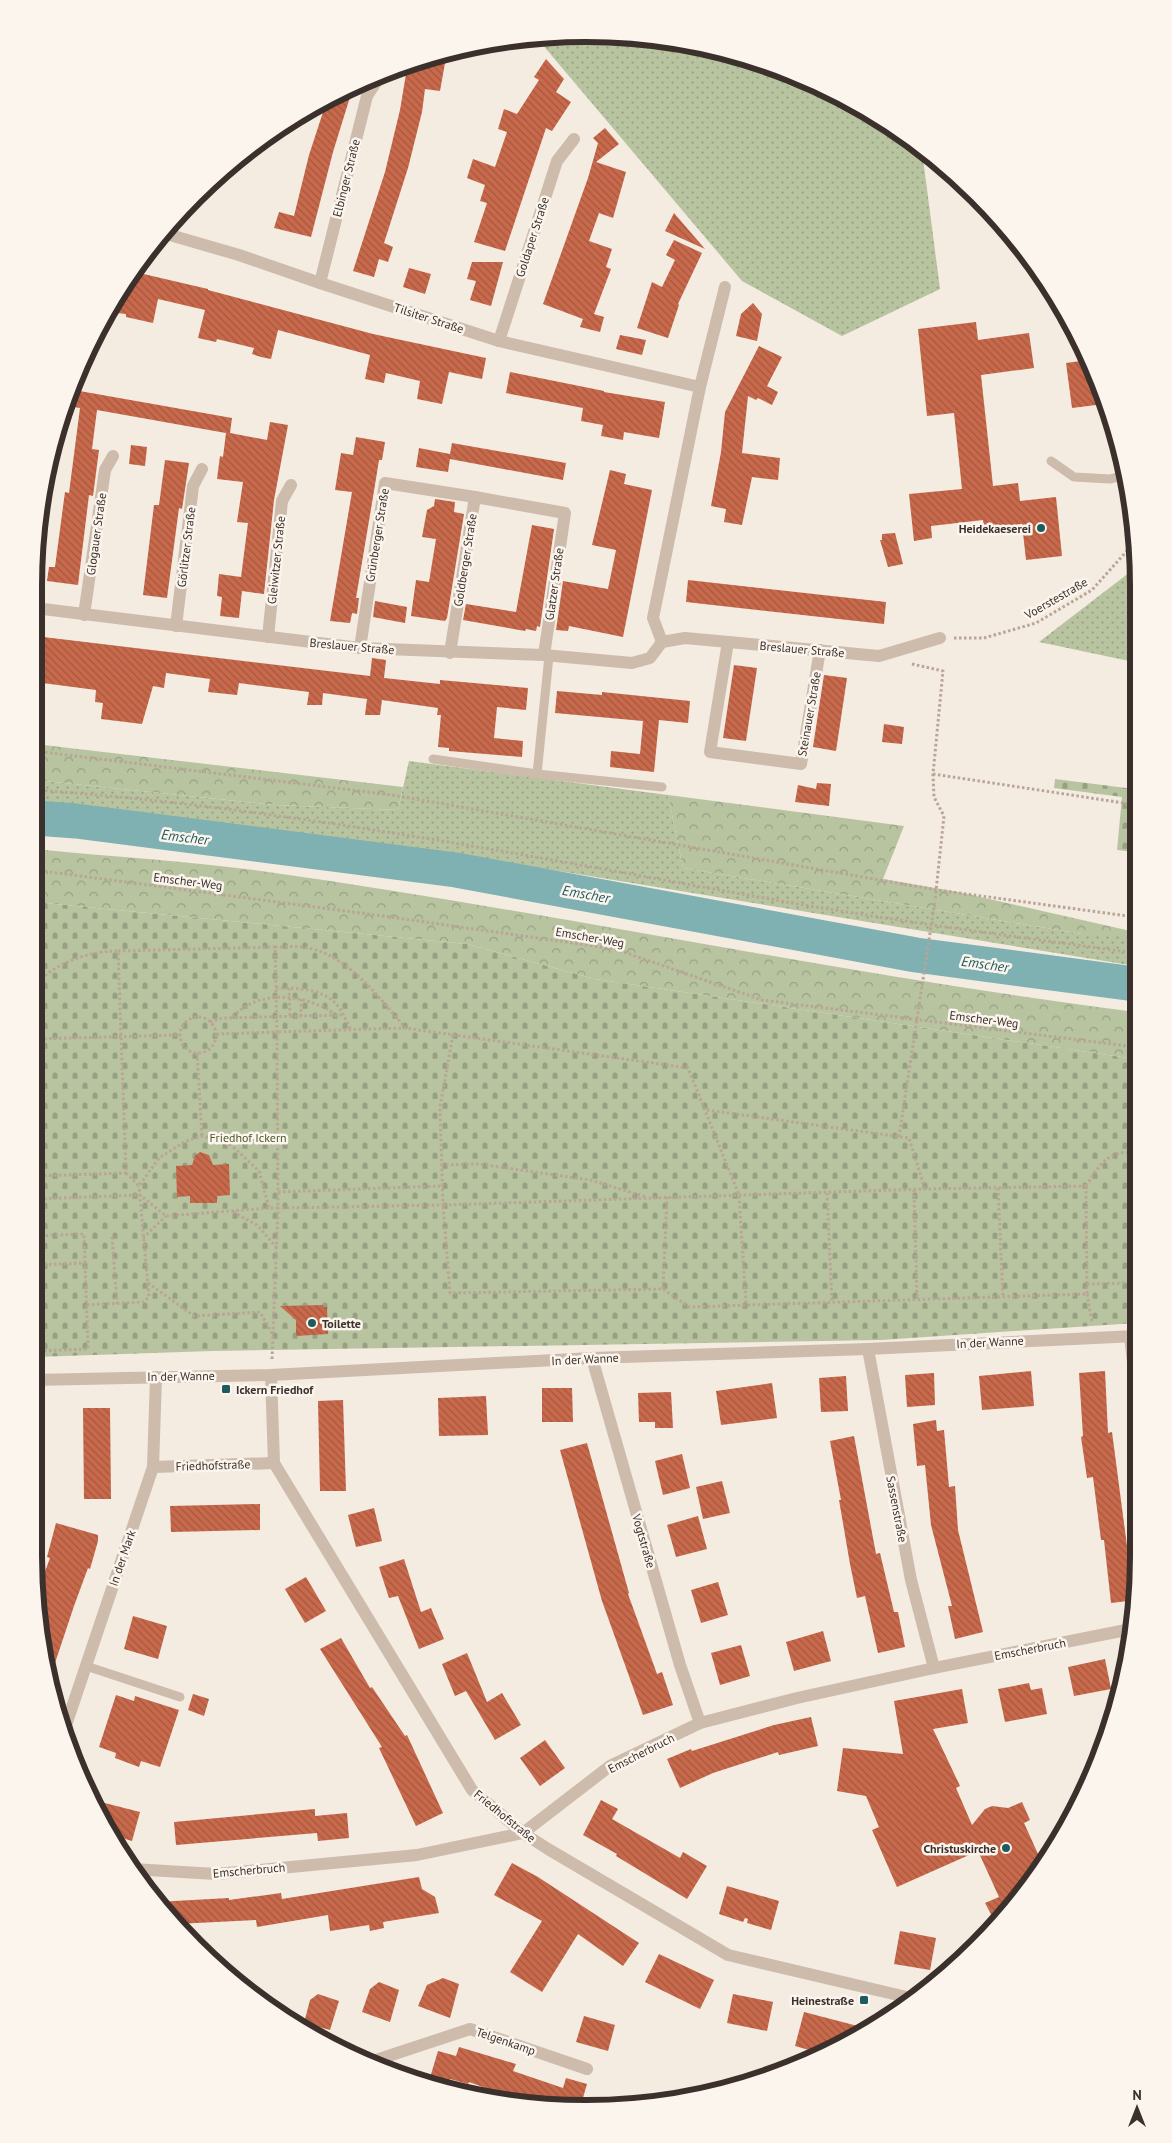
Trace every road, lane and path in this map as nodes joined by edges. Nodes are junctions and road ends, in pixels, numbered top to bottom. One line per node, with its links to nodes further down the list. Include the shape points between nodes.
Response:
1 (373, 86): 4 (street, Elbinger Straße, via 367,96)
2 (574, 139): 6 (street, Goldaper Straße, via 557,161)
3 (171, 235): 4 (street, Tilsiter Straße)
4 (320, 283): 6 (street, Tilsiter Straße)
5 (725, 287): 7 (street)
6 (499, 340): 7 (street, Tilsiter Straße)
7 (700, 387): 21 (street, via 653,618)
8 (113, 456): 17 (street, Glogauer Straße, via 105,470)
9 (1051, 461): 11 (lane, via 1074,477)
10 (202, 469): 18 (street, Görlitzer Straße, via 194,486)
11 (1118, 477)
12 (291, 485): 19 (street, Gleiwitzer Straße, via 282,501)
13 (475, 497): 14 (street, Goldberger Straße); 23 (street, Grünberger Straße, via 384,483); 25 (street, Goldberger Straße)
14 (564, 513): 26 (street, Glatzer Straße)
15 (1128, 550): 20 (path, Voerstestraße, via 1092,590 1036,623 984,638)
16 (42, 609): 17 (street, Breslauer Straße)
17 (84, 615): 18 (street, Breslauer Straße)
18 (176, 626): 19 (street, Breslauer Straße)
19 (268, 637): 23 (street, Breslauer Straße)
20 (940, 638): 24 (street, Breslauer Straße, via 879,656)
21 (662, 642): 22 (street, Breslauer Straße, via 685,638); 26 (street, Breslauer Straße, via 650,658 632,663)
22 (728, 642): 24 (street, Breslauer Straße); 24 (street, Steinauer Straße, via 710,752 801,764)
23 (360, 648): 25 (street, Breslauer Straße)
24 (820, 650)
25 (450, 653): 26 (street, Breslauer Straße)
26 (546, 656): 30 (lane)
27 (906, 662): 31 (path, via 943,671)
28 (42, 752): 36 (path, via 392,795)
29 (434, 759): 30 (lane)
30 (537, 774): 32 (lane)
31 (933, 774): 34 (path, via 1124,803); 36 (path, via 934,797 944,816)
32 (662, 787)
33 (42, 790): 40 (path, via 104,794 302,818 939,927)
34 (1130, 807)
35 (42, 871): 51 (path, Emscher-Weg, via 616,949 762,1000)
36 (937, 890): 37 (path); 51 (path, bridge)
37 (1130, 916)
38 (275, 947): 39 (path); 42 (path); 53 (path, via 304,947 331,956 358,977)
39 (118, 951): 41 (path, via 98,951 72,961); 59 (path)
40 (1130, 952)
41 (42, 980)
42 (276, 988): 43 (path); 44 (path)
43 (288, 988): 47 (path, via 324,994); 48 (path)
44 (276, 998): 45 (path); 50 (path, via 249,1004); 55 (path)
45 (301, 999): 46 (path, via 324,1007); 49 (path)
46 (334, 1015): 47 (path); 49 (path)
47 (343, 1015): 54 (path)
48 (290, 1016): 49 (path); 50 (path)
49 (301, 1016)
50 (232, 1018): 52 (path)
51 (917, 1019): 61 (path, Emscher-Weg); 65 (path)
52 (210, 1022): 56 (path); 57 (path, via 198,1018 188,1020)
53 (405, 1028): 54 (path); 58 (path)
54 (351, 1030): 55 (path)
55 (277, 1032): 56 (path); 76 (path)
56 (216, 1034): 62 (path, via 211,1048)
57 (180, 1035): 59 (path); 62 (path, via 185,1047)
58 (453, 1035): 63 (path, via 688,1068); 67 (path, via 440,1108)
59 (122, 1037): 60 (path); 68 (path)
60 (42, 1039)
61 (1130, 1046)
62 (198, 1053): 64 (path)
63 (706, 1110): 65 (path); 79 (path)
64 (202, 1136): 70 (path, via 186,1141 159,1158); 84 (path, via 231,1145 259,1171)
65 (899, 1137): 74 (path, via 909,1138)
66 (1130, 1151): 72 (path, via 1104,1159)
67 (441, 1165): 71 (path); 82 (path, via 479,1164 590,1180)
68 (126, 1173): 69 (path); 70 (path)
69 (42, 1176)
70 (139, 1186): 78 (path)
71 (442, 1186): 76 (path); 83 (path)
72 (1086, 1186): 73 (path); 96 (path)
73 (998, 1188): 74 (path); 99 (path)
74 (925, 1189): 75 (path)
75 (914, 1190): 77 (path); 100 (path)
76 (278, 1192): 85 (path)
77 (827, 1193): 79 (path); 101 (path)
78 (140, 1195): 81 (path); 87 (path); 90 (path)
79 (739, 1195): 80 (path); 104 (path)
80 (667, 1197): 82 (path); 97 (path)
81 (42, 1198)
82 (650, 1198): 83 (path)
83 (443, 1205): 85 (path); 97 (path, via 450,1292)
84 (269, 1208): 85 (path); 86 (path)
85 (278, 1208): 91 (path)
86 (232, 1211): 87 (path); 91 (path, via 257,1225)
87 (166, 1216): 90 (path)
88 (42, 1236): 92 (path, via 84,1234)
89 (112, 1237): 102 (path)
90 (143, 1238): 94 (path)
91 (277, 1247): 105 (path)
92 (86, 1263): 93 (path); 103 (path)
93 (42, 1265)
94 (148, 1283): 102 (path, via 149,1297 144,1302); 105 (path, via 194,1316 260,1312)
95 (1130, 1283): 96 (path)
96 (1087, 1284): 98 (path)
97 (663, 1289): 104 (path, via 689,1307)
98 (1088, 1294): 99 (path); 107 (path)
99 (1003, 1297): 100 (path)
100 (917, 1299): 101 (path)
101 (832, 1303): 104 (path)
102 (117, 1304): 103 (path)
103 (87, 1305): 109 (path, via 88,1349)
104 (746, 1305)
105 (273, 1335): 111 (path)
106 (1130, 1336): 107 (street, In der Wanne)
107 (1094, 1337): 108 (street, In der Wanne)
108 (868, 1349): 110 (street, In der Wanne); 118 (street, Sassenstraße, via 911,1580)
109 (42, 1351)
110 (592, 1358): 111 (street, In der Wanne); 121 (street, Vogtstraße, via 680,1665)
111 (271, 1375): 112 (street, In der Wanne); 114 (street, Friedhofstraße)
112 (156, 1377): 113 (street, In der Wanne); 115 (street, In der Mark)
113 (42, 1380)
114 (274, 1463): 115 (street, Friedhofstraße); 122 (street, Friedhofstraße, via 472,1790)
115 (153, 1467): 117 (street, In der Mark)
116 (1125, 1630): 118 (street, Emscherbruch)
117 (86, 1666): 119 (lane); 120 (street, In der Mark)
118 (934, 1668): 121 (street, Emscherbruch)
119 (180, 1697)
120 (68, 1720)
121 (700, 1723): 122 (street, Emscherbruch, via 610,1766)
122 (524, 1833): 123 (street, Emscherbruch, via 417,1855 216,1874); 124 (street, Friedhofstraße, via 728,1955)
123 (142, 1870)
124 (905, 1997)
125 (379, 2059): 126 (street, Telgenkamp, via 470,2029)
126 (587, 2070)

